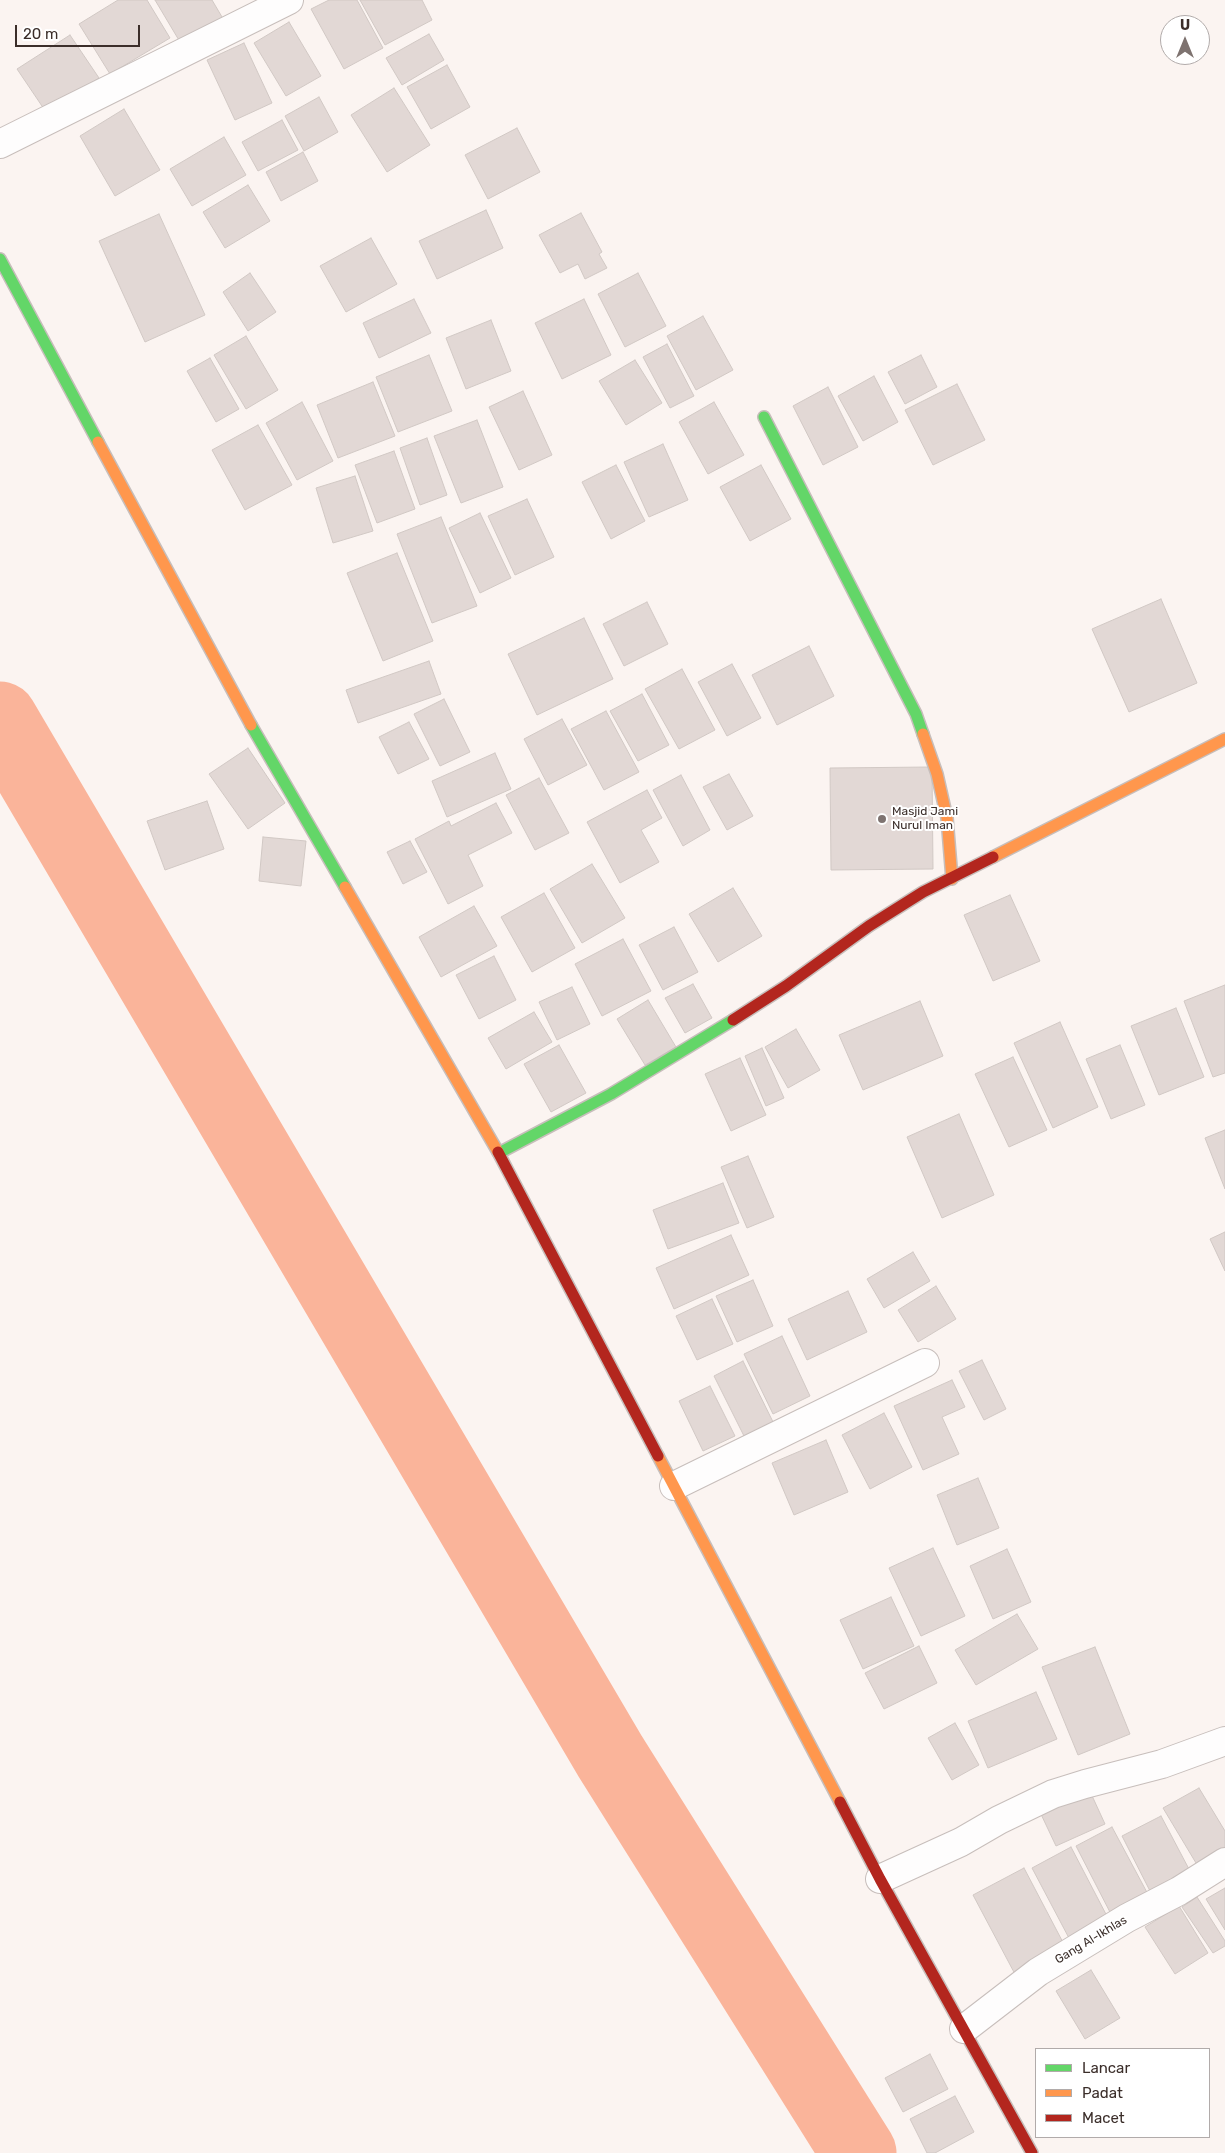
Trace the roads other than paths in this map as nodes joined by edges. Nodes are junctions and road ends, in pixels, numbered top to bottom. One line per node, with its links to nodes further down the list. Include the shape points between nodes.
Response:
1 (289, 0): 2 (street)
2 (0, 144)
3 (0, 259): 7 (street, via 226,682)
4 (764, 417): 6 (street, via 916,714 947,818)
5 (1225, 739): 6 (street)
6 (952, 879): 7 (street, via 923,892 869,926 786,986 694,1045 611,1094)
7 (499, 1153): 9 (street)
8 (926, 1362): 9 (street)
9 (674, 1486): 12 (street)
10 (1225, 1741): 12 (street, via 1162,1764 1053,1794 961,1842)
11 (1225, 1862): 13 (street, Gang Al-Ikhlas, via 1038,1972)
12 (880, 1879): 13 (street)
13 (964, 2029): 14 (street)
14 (1032, 2153)

